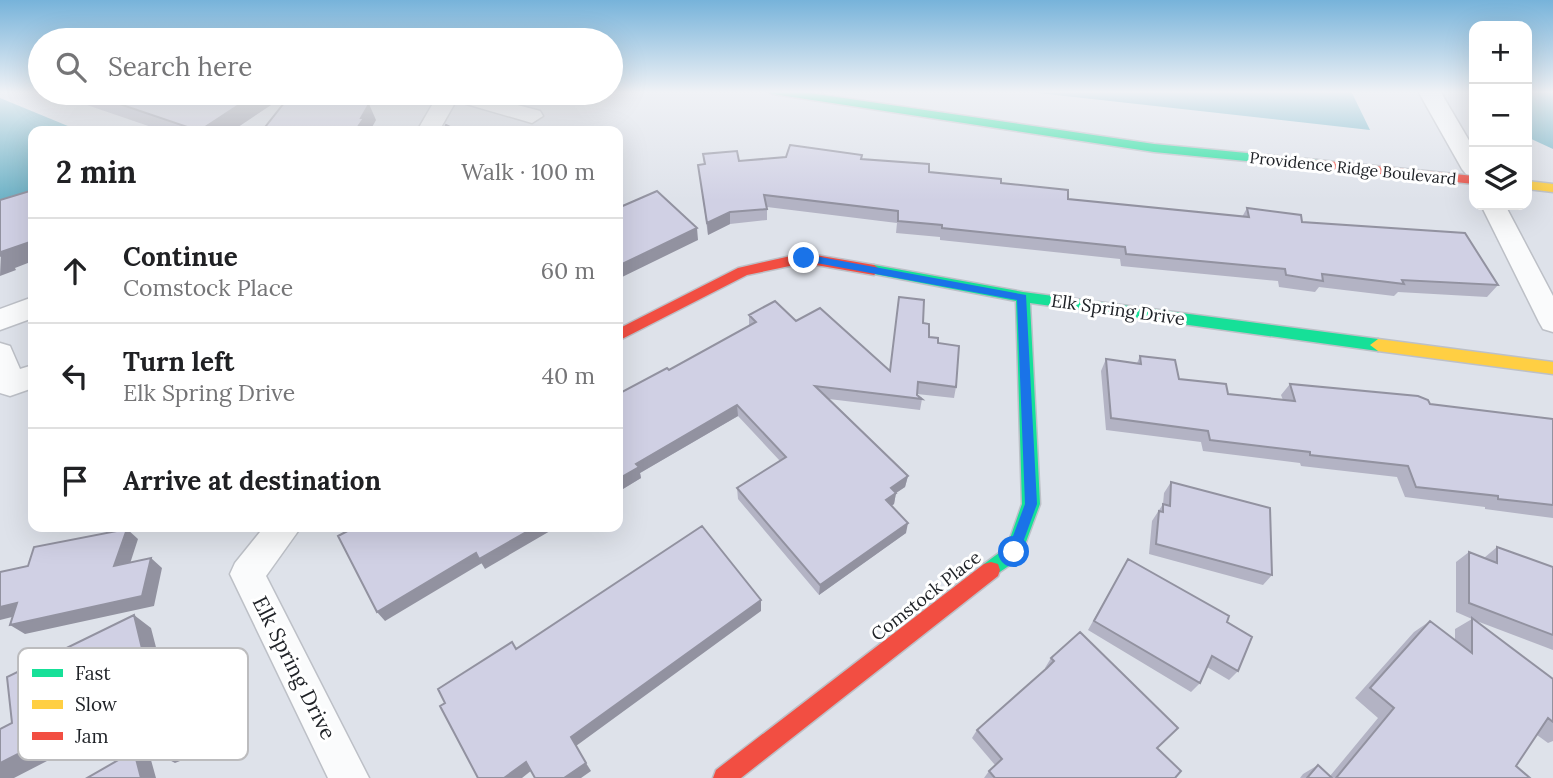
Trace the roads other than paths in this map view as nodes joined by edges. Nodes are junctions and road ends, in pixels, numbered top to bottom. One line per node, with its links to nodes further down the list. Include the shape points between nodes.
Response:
1 (1016, 127): 4 (street, Providence Ridge Boulevard, via 1154,148)
2 (1450, 127): 3 (street)
3 (1469, 160)
4 (1469, 180)
5 (1532, 186): 6 (street)
6 (1553, 188)
7 (1496, 210): 11 (street)
8 (1023, 297): 12 (street, Elk Spring Drive, via 804,258 743,271); 14 (street, Elk Spring Drive); 18 (street, Comstock Place, via 1031,504 1014,552)
9 (28, 309): 10 (street)
10 (0, 320)
11 (1553, 322)
12 (623, 333)
13 (0, 354): 15 (street, via 10,385)
14 (1553, 368)
15 (28, 378)
16 (280, 532): 17 (street, Elk Spring Drive, via 247,574)
17 (349, 778)
18 (724, 778)

